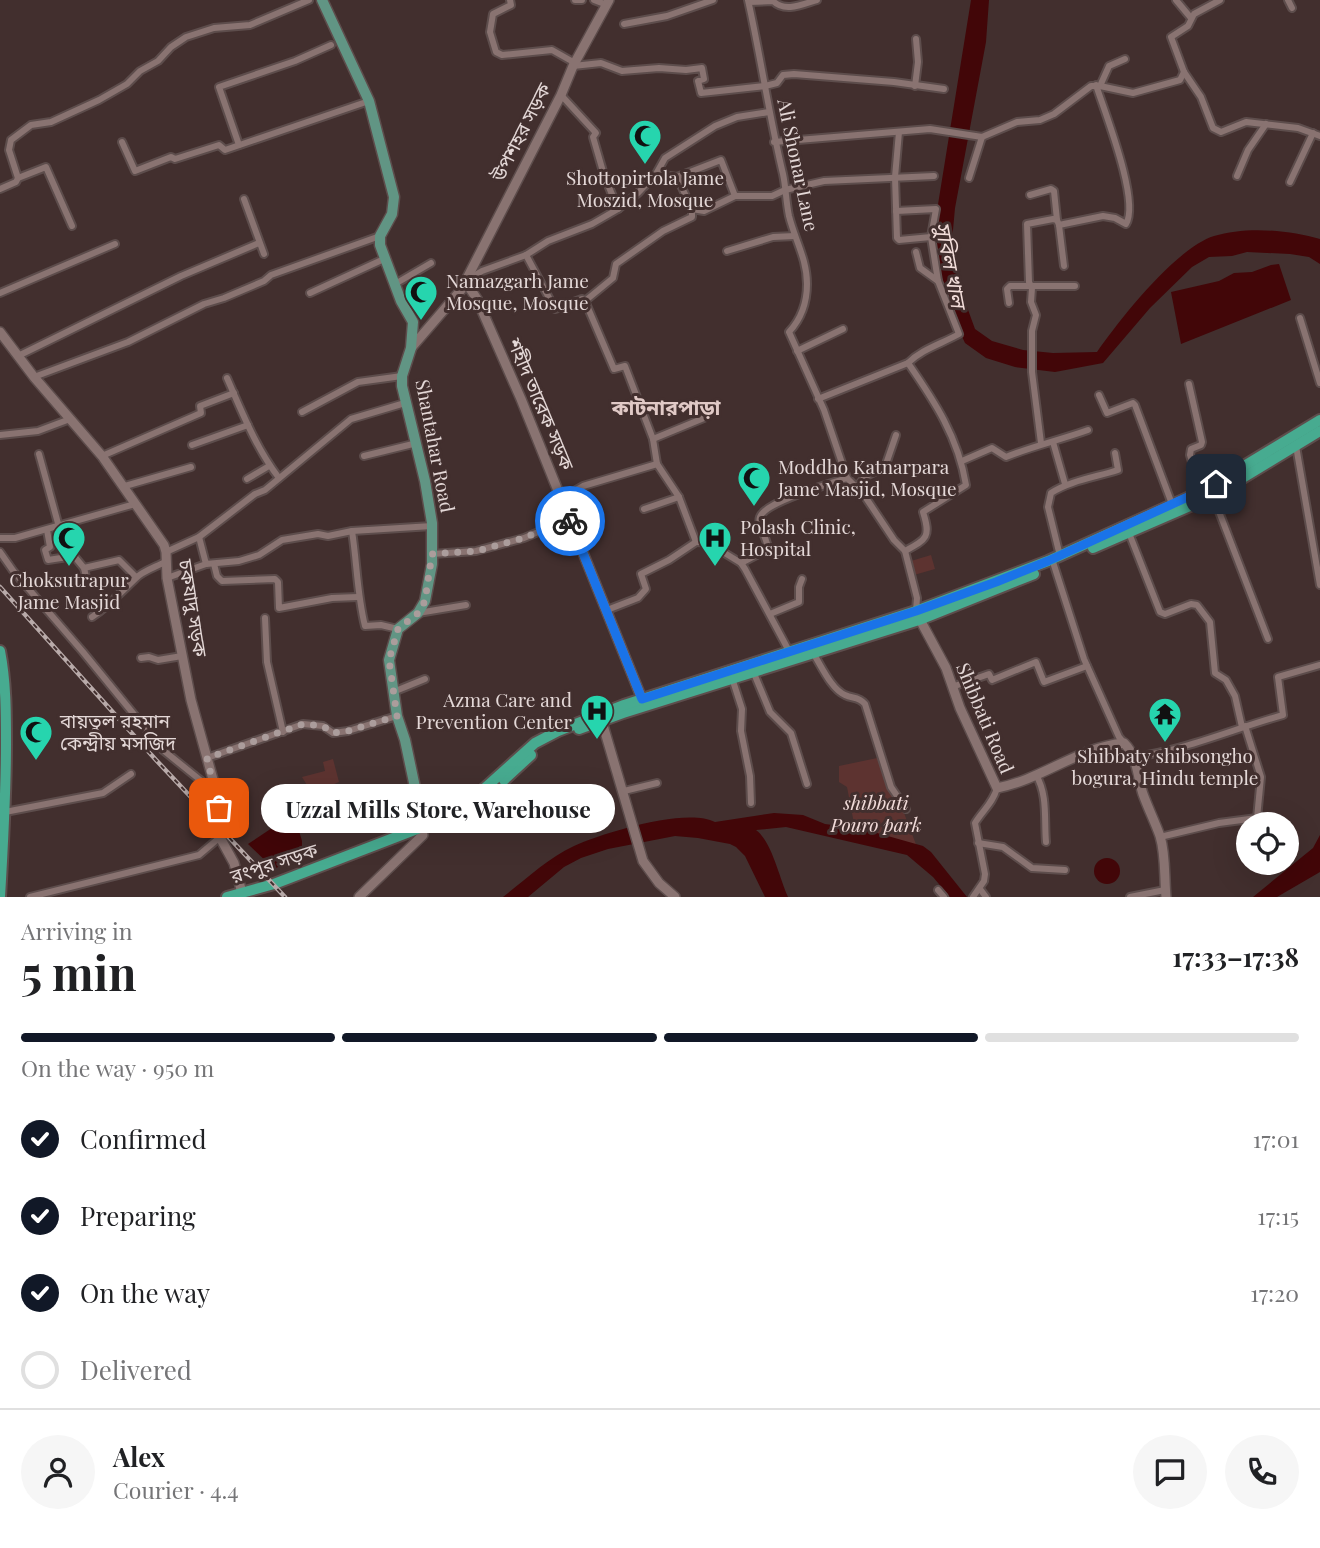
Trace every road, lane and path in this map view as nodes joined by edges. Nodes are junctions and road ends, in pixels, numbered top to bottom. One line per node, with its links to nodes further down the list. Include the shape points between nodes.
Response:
1 (309, 0): 41 (street, via 250,25 214,28 186,37 118,90 51,122 31,125 11,140 9,150)
2 (322, 0): 27 (main road)
3 (510, 0): 20 (street, via 511,5 493,14 490,32 496,52 552,50)
4 (575, 0): 5 (street)
5 (582, 0)
6 (594, 0): 13 (street)
7 (713, 0): 16 (street)
8 (817, 0): 12 (street, via 786,8 773,1)
9 (1176, 0): 15 (street)
10 (1220, 0): 15 (street)
11 (1288, 0): 14 (street)
12 (748, 1): 23 (street, Ali Shonar Lane)
13 (608, 2): 20 (street, উপশহর সড়ক)
14 (1292, 8)
15 (1191, 18): 21 (street, via 1188,26 1171,37)
16 (624, 24)
17 (916, 39): 24 (street)
18 (331, 45): 35 (street, via 219,87)
19 (1125, 59): 22 (street, via 1109,66)
20 (574, 64): 23 (street, via 601,63 622,71 702,68 701,93); 26 (street, উপশহর সড়ক)
21 (1184, 72): 22 (street, via 1180,80 1133,93); 29 (street, via 1217,132 1246,122)
22 (1098, 85): 32 (street, via 1054,114 1017,122); 52 (street, via 1131,214 1126,224 1103,216)
23 (765, 86): 24 (street, via 794,74); 28 (street, Ali Shonar Lane)
24 (915, 86): 25 (street)
25 (944, 89)
26 (561, 95): 49 (street, via 596,133 593,137); 66 (street, উপশহর সড়ক)
27 (369, 101): 35 (street); 54 (main road, via 394,197 392,214)
28 (769, 111): 34 (street, Ali Shonar Lane); 36 (street, via 715,126 665,158)
29 (1266, 124): 31 (street); 38 (street)
30 (899, 132): 32 (street, via 930,129); 34 (street); 40 (street)
31 (1317, 134): 43 (street)
32 (982, 137): 42 (street)
33 (122, 142): 35 (street, via 135,171 219,145 225,150)
34 (774, 142): 45 (street, Ali Shonar Lane)
35 (239, 145)
36 (656, 174): 39 (street); 49 (street)
37 (934, 176): 40 (street)
38 (1237, 176)
39 (677, 177): 47 (street, via 722,160); 50 (street)
40 (894, 177): 45 (street, via 824,181); 51 (street)
41 (18, 178): 44 (street); 53 (street, via 46,167)
42 (969, 178)
43 (1290, 182)
44 (0, 189)
45 (785, 190): 47 (street, via 772,196); 55 (street, Ali Shonar Lane)
46 (1030, 195): 52 (street, via 1054,191)
47 (735, 196): 50 (street, via 704,211)
48 (244, 200): 57 (street)
49 (618, 209): 62 (street)
50 (692, 209): 73 (street, via 692,217 616,264 613,278)
51 (896, 211): 56 (street, via 899,240); 56 (street, via 936,209)
52 (1058, 222): 65 (street); 69 (street, via 1027,224)
53 (72, 226)
54 (380, 236): 63 (main road); 85 (street, via 271,275 128,342)
55 (795, 236): 59 (street, via 773,237); 81 (street, Ali Shonar Lane, via 806,267 806,294 799,320 789,332)
56 (931, 237): 67 (street)
57 (259, 243): 61 (street); 82 (street, via 180,276)
58 (115, 244): 71 (street)
59 (727, 251)
60 (916, 252): 67 (street, via 920,268)
61 (264, 254)
62 (526, 255): 66 (street); 73 (street, via 555,309)
63 (384, 258): 68 (main road); 72 (street)
64 (431, 263): 68 (street)
65 (1064, 266)
66 (465, 281): 77 (street, উপশহর সড়ক); 125 (street, শহীদ তারেক সড়ক, via 477,299)
67 (938, 281): 83 (street, via 959,334)
68 (395, 284): 76 (main road)
69 (1031, 285): 70 (street); 74 (street, via 1008,287); 105 (street, via 1036,315 1032,372)
70 (1075, 286)
71 (0, 293)
72 (310, 293)
73 (585, 300): 102 (street, via 614,369 625,366)
74 (1009, 303)
75 (1300, 318): 87 (street)
76 (413, 322): 77 (street, via 420,331); 80 (main road, Shantahar Road)
77 (428, 330): 80 (street, উপশহর সড়ক)
78 (843, 330): 81 (street)
79 (0, 332): 82 (street, চকযাদু সড়ক)
80 (411, 348): 84 (main road, Shantahar Road)
81 (797, 351): 91 (street)
82 (18, 356): 85 (street, চকযাদু সড়ক)
83 (908, 363): 91 (street); 112 (street, via 939,407)
84 (402, 376): 92 (main road, Shantahar Road); 93 (street, via 358,382)
85 (34, 377): 95 (street, চকযাদু সড়ক)
86 (227, 378): 89 (street)
87 (1320, 383)
88 (1189, 384): 122 (street, via 1202,442 1190,455)
89 (234, 393): 97 (street); 110 (street, via 200,407 201,413)
90 (1099, 395): 127 (street, via 1107,413 1135,405)
91 (818, 399): 117 (street)
92 (405, 403): 104 (main road, Shantahar Road); 116 (street, via 351,419)
93 (302, 412)
94 (704, 418): 102 (street)
95 (70, 419): 100 (street, via 38,431); 110 (street, চকযাদু সড়ক)
96 (1320, 419): 122 (highway, রংপুর সড়ক)
97 (248, 425): 106 (street); 114 (street)
98 (1088, 430): 103 (street)
99 (1320, 430): 107 (highway, রংপুর সড়ক)
100 (0, 435)
101 (896, 435): 121 (street, via 885,467 866,476)
102 (653, 439): 113 (street)
103 (1052, 442): 105 (street); 119 (street)
104 (417, 443): 111 (street); 130 (main road, Shantahar Road)
105 (1041, 443): 112 (street, via 1006,457 992,448)
106 (192, 445)
107 (1296, 446): 123 (highway, রংপুর সড়ক); 151 (street)
108 (1115, 453): 119 (street, via 1118,470)
109 (39, 454): 131 (street)
110 (102, 456): 120 (street, চকযাদু সড়ক)
111 (365, 456)
112 (962, 461): 138 (street, via 966,485 923,512 927,535)
113 (657, 464): 124 (street); 125 (street, via 583,486)
114 (270, 466): 116 (street); 118 (street)
115 (191, 467): 120 (street)
116 (279, 478): 135 (street)
117 (847, 478): 121 (street); 145 (street, via 777,502 760,520 768,549)
118 (247, 480)
119 (1065, 484): 142 (street, via 1048,499)
120 (124, 486): 126 (street, চকযাদু সড়ক)
121 (857, 487): 138 (street)
122 (1201, 492): 127 (highway, রংপুর সড়ক)
123 (1213, 496): 134 (highway, রংপুর সড়ক); 161 (street)
124 (678, 497): 128 (street); 137 (street)
125 (562, 498): 129 (street, শহীদ তারেক সড়ক)
126 (135, 504): 131 (street); 141 (street, চকযাদু সড়ক)
127 (1172, 505): 142 (highway, রংপুর সড়ক)
128 (644, 509)
129 (569, 519): 140 (street, via 477,551); 154 (street, শহীদ তারেক সড়ক)
130 (432, 526): 133 (street); 140 (main road, Shantahar Road)
131 (59, 527): 132 (street)
132 (47, 530): 136 (street); 146 (street, via 50,547 45,550 46,558 74,556)
133 (352, 531): 144 (street, via 282,540 259,555); 152 (street)
134 (1129, 533): 142 (highway, রংপুর সড়ক); 177 (street, via 1160,612 1197,605 1210,622 1215,673 1226,680 1235,696)
135 (198, 537): 141 (street); 143 (street)
136 (0, 538)
137 (696, 542): 145 (street, via 716,542); 154 (street, via 641,574 646,589 638,598)
138 (905, 551): 157 (street)
139 (0, 552): 188 (street, via 163,750)
140 (432, 554): 155 (main road, Shantahar Road, via 425,601)
141 (166, 557): 148 (street); 149 (street, চকযাদু সড়ক)
142 (1055, 560): 157 (highway, রংপুর সড়ক); 168 (street)
143 (206, 564): 144 (street); 149 (street)
144 (214, 564): 152 (street, via 222,581 275,579 279,608 332,597)
145 (741, 564): 156 (street)
146 (84, 568): 147 (street); 148 (street, via 119,560)
147 (86, 577)
148 (136, 577): 158 (street)
149 (167, 579): 165 (street, চকযাদু সড়ক)
150 (802, 579): 156 (street, via 799,602)
151 (1320, 585)
152 (358, 597): 160 (street, via 365,626)
153 (466, 605): 155 (street)
154 (607, 610): 174 (street, শহীদ তারেক সড়ক)
155 (418, 613): 160 (main road)
156 (770, 614): 163 (street)
157 (917, 615): 163 (highway, রংপুর সড়ক); 164 (highway); 172 (street, Shibbati Road)
158 (92, 617)
159 (265, 618): 178 (street, via 267,662)
160 (398, 629): 173 (main road, via 389,660)
161 (1268, 639)
162 (0, 651): 191 (highway, via 5,691)
163 (789, 651): 174 (highway, রংপুর সড়ক)
164 (813, 653): 169 (highway); 190 (street, via 844,695 865,704 891,787)
165 (182, 656): 166 (street); 181 (street, চকযাদু সড়ক)
166 (141, 658)
167 (1320, 665): 177 (street, via 1278,677 1283,715)
168 (1087, 666): 172 (street, via 1044,682 1036,662 992,680 989,674); 179 (street)
169 (753, 671): 170 (highway); 185 (street, via 770,712 791,733)
170 (732, 678): 174 (highway); 189 (street, via 742,709)
171 (425, 679): 173 (street)
172 (952, 687): 186 (street, Shibbati Road)
173 (393, 692): 175 (main road)
174 (643, 702): 176 (highway, রংপুর সড়ক)
175 (397, 716): 178 (street, via 348,731 333,733 323,726 303,724); 194 (main road)
176 (600, 717): 187 (street); 194 (highway, রংপুর সড়ক, via 537,741 466,805)
177 (1243, 726): 180 (street, via 1192,746); 192 (street, via 1261,777)
178 (283, 732): 181 (street)
179 (1124, 743): 180 (street); 183 (street, Shibbati Road)
180 (1135, 757): 196 (street)
181 (207, 758): 188 (street, চকযাদু সড়ক)
182 (131, 774): 191 (street, via 103,793)
183 (1036, 775): 186 (street, Shibbati Road); 198 (street, via 1045,800)
184 (657, 783): 187 (street)
185 (807, 784)
186 (997, 788): 199 (street, via 993,802 975,823)
187 (624, 791): 211 (street, via 643,861)
188 (217, 794): 197 (street, চকযাদু সড়ক)
189 (751, 803)
190 (906, 809)
191 (5, 812): 195 (highway)
192 (1259, 812)
193 (1236, 822): 196 (street)
194 (422, 831): 204 (highway, রংপুর সড়ক); 209 (highway, রংপুর সড়ক); 210 (street)
195 (2, 837): 201 (highway)
196 (1160, 837): 205 (street)
197 (219, 838): 204 (street, চকযাদু সড়ক, via 229,850); 207 (street, via 199,855)
198 (1046, 842)
199 (978, 843): 200 (street, via 1003,846 1032,868); 202 (street, via 985,874)
200 (1065, 870)
201 (0, 883): 206 (highway)
202 (979, 889): 213 (street); 214 (street)
203 (938, 890): 212 (street)
204 (242, 893): 208 (highway, রংপুর সড়ক)
205 (1166, 893): 215 (street)
206 (0, 897)
207 (30, 897)
208 (227, 897)
209 (254, 897)
210 (359, 897)
211 (675, 897)
212 (944, 897)
213 (973, 897)
214 (986, 897)
215 (1130, 897)

